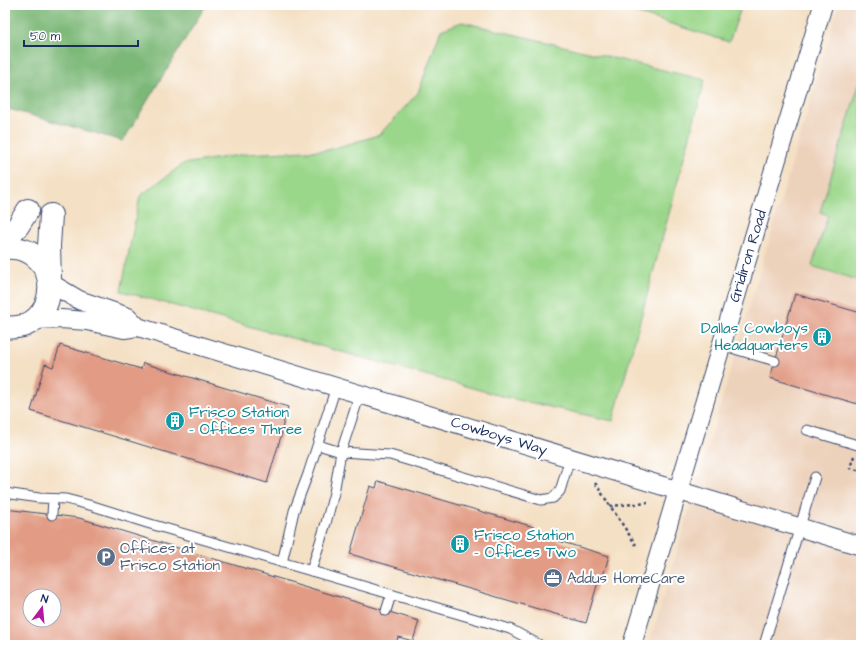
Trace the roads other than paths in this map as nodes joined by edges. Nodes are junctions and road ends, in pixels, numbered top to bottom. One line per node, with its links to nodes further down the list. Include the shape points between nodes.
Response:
1 (823, 5): 10 (street, Gridiron Road)
2 (28, 210): 4 (street, via 18,226)
3 (51, 216): 6 (street)
4 (5, 239)
5 (5, 248): 6 (street, via 24,250 36,257 45,267)
6 (50, 281): 7 (street, via 47,303); 9 (street, Cowboys Way, via 79,300 128,317)
7 (33, 320): 8 (street, via 21,326); 9 (street, Cowboys Way, via 87,321 124,329); 11 (street)
8 (5, 327)
9 (138, 327): 13 (street, Cowboys Way)
10 (722, 345): 12 (lane); 21 (street, Gridiron Road)
11 (5, 346)
12 (776, 361)
13 (336, 387): 14 (street, Cowboys Way); 16 (lane)
14 (360, 394): 18 (lane); 19 (street, Cowboys Way)
15 (808, 430): 17 (lane)
16 (318, 445): 18 (lane); 27 (lane, via 294,511)
17 (859, 446)
18 (341, 452): 19 (lane, via 390,455 541,500 553,498 560,491); 28 (lane, via 334,493)
19 (570, 458): 21 (street, Cowboys Way)
20 (815, 477): 25 (lane)
21 (678, 491): 25 (street, Cowboys Way); 32 (street, Gridiron Road)
22 (5, 493): 23 (lane)
23 (53, 499): 24 (lane); 27 (lane, via 66,499 93,506)
24 (52, 515)
25 (800, 528): 26 (street, Cowboys Way); 33 (lane)
26 (861, 546)
27 (282, 563): 28 (lane)
28 (311, 571): 29 (lane)
29 (391, 595): 30 (lane); 31 (lane, via 510,629)
30 (386, 611)
31 (540, 645)
32 (632, 645)
33 (764, 645)

